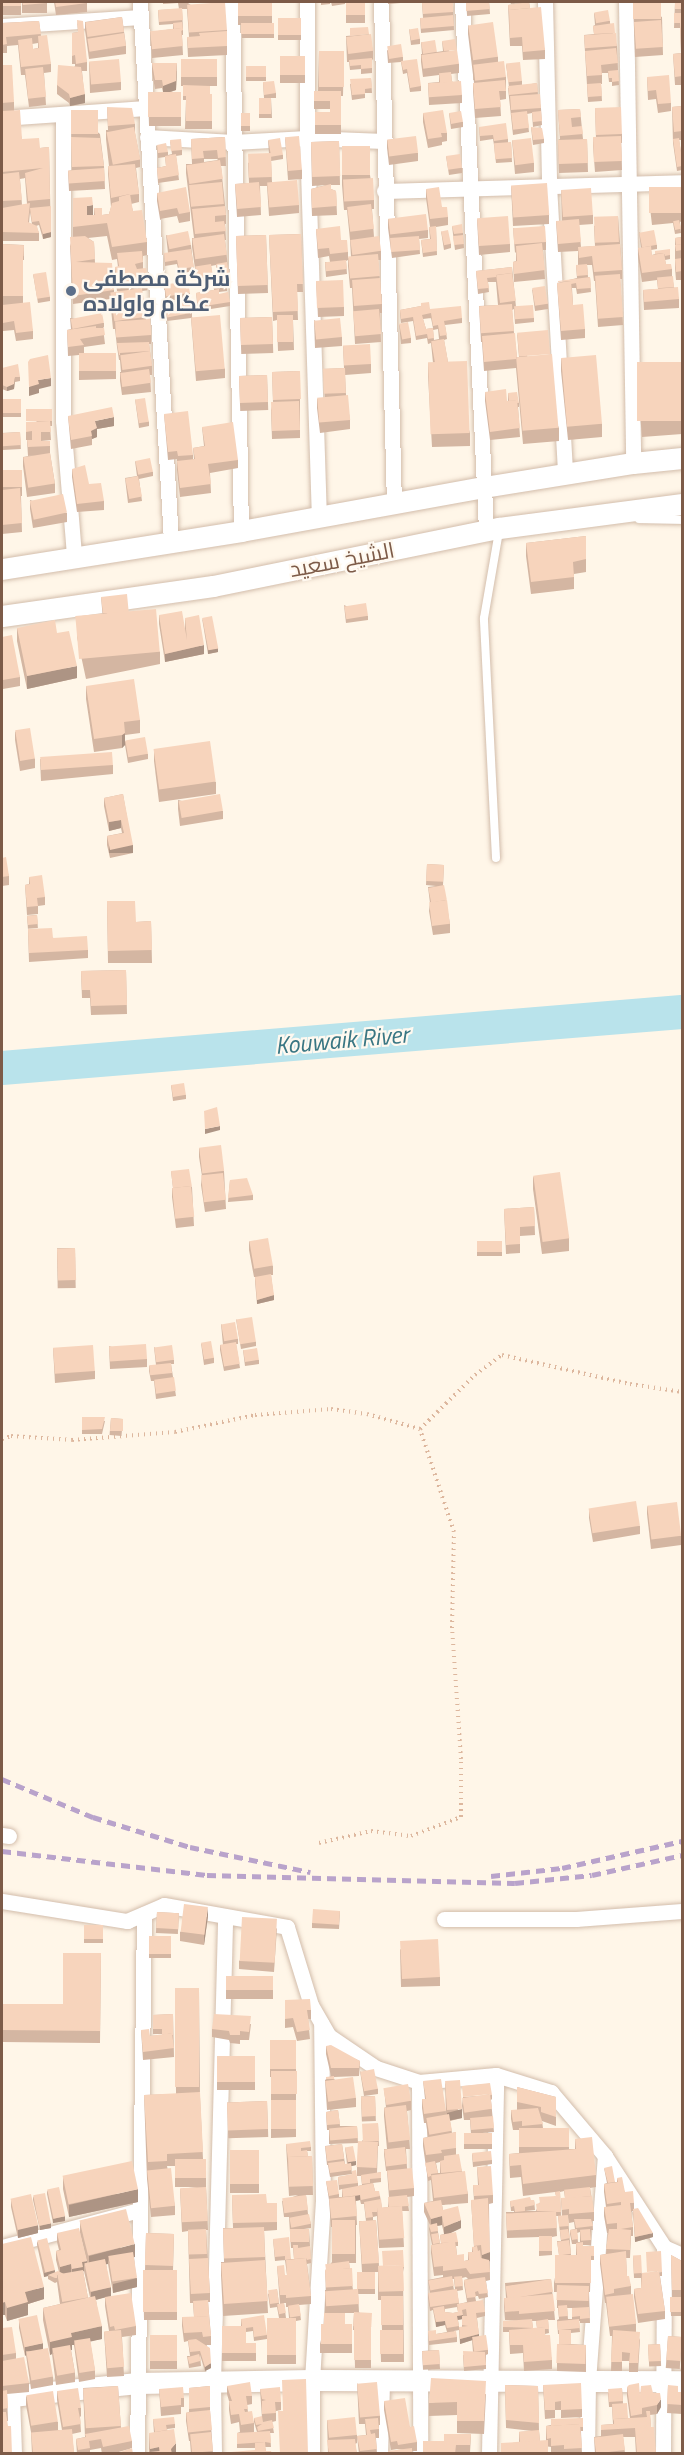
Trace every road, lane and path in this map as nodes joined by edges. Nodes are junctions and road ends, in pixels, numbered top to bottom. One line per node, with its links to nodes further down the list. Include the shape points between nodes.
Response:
1 (232, 2): 15 (street)
2 (307, 2): 13 (street)
3 (381, 2): 14 (street)
4 (462, 2): 19 (street)
5 (545, 2): 18 (street)
6 (626, 2): 17 (street)
7 (140, 9): 8 (street); 9 (street)
8 (2, 27)
9 (146, 108): 10 (street); 12 (street)
10 (63, 115): 11 (street); 33 (street, via 63,421)
11 (2, 118)
12 (147, 137): 15 (street); 32 (street)
13 (307, 138): 14 (street); 15 (street); 28 (street)
14 (384, 141): 20 (street)
15 (233, 142): 31 (street)
16 (682, 182): 17 (street)
17 (628, 184): 18 (street); 22 (street)
18 (549, 185): 19 (street); 23 (street)
19 (469, 188): 20 (street); 24 (street)
20 (384, 191): 25 (street)
21 (682, 458): 22 (main road, الشيخ سعيد)
22 (633, 463): 23 (main road, الشيخ سعيد)
23 (565, 475): 24 (main road, الشيخ سعيد)
24 (484, 487): 25 (main road, الشيخ سعيد); 30 (street)
25 (394, 504): 28 (main road, الشيخ سعيد)
26 (682, 504): 27 (main road, الشيخ سعيد)
27 (580, 517): 29 (lane); 30 (main road, الشيخ سعيد)
28 (319, 518): 31 (main road, الشيخ سعيد)
29 (682, 520)
30 (493, 529): 35 (main road, الشيخ سعيد, via 213,586); 36 (lane, via 484,618)
31 (241, 531): 32 (main road, الشيخ سعيد)
32 (171, 542): 33 (main road, الشيخ سعيد)
33 (74, 556): 34 (main road, الشيخ سعيد)
34 (2, 569)
35 (2, 616)
36 (496, 858)
37 (682, 1392): 38 (path, via 502,1355 475,1375)
38 (420, 1429): 39 (path, via 367,1414 331,1409 255,1415 175,1432 72,1440 11,1436); 40 (path, via 454,1532 452,1628 461,1817 411,1836 371,1831)
39 (2, 1439)
40 (319, 1843)
41 (2, 1901): 43 (street, via 127,1921)
42 (682, 1911): 45 (street, via 576,1919)
43 (144, 1914): 44 (street, via 164,1905); 50 (street)
44 (225, 1917): 46 (street, via 287,1927 311,2006); 60 (street)
45 (444, 1919)
46 (321, 2023): 48 (street, via 329,2036 376,2068); 54 (street, via 323,2202)
47 (496, 2074): 48 (street); 49 (street, via 551,2092); 57 (street)
48 (419, 2082): 56 (street)
49 (604, 2156): 52 (street); 58 (street)
50 (139, 2210): 51 (street); 61 (street)
51 (2, 2247)
52 (664, 2247): 53 (street); 59 (street)
53 (682, 2255)
54 (312, 2380): 55 (main road); 60 (main road); 66 (street)
55 (382, 2380): 56 (main road); 67 (street)
56 (421, 2380): 57 (main road); 68 (street)
57 (489, 2381): 58 (main road); 69 (street)
58 (588, 2381): 59 (main road); 70 (street)
59 (674, 2381): 71 (street)
60 (213, 2382): 61 (main road); 65 (street)
61 (137, 2383): 62 (main road); 64 (street)
62 (7, 2396): 63 (street)
63 (14, 2454)
64 (137, 2454)
65 (214, 2454)
66 (312, 2454)
67 (380, 2454)
68 (420, 2454)
69 (489, 2454)
70 (586, 2454)
71 (663, 2454)

